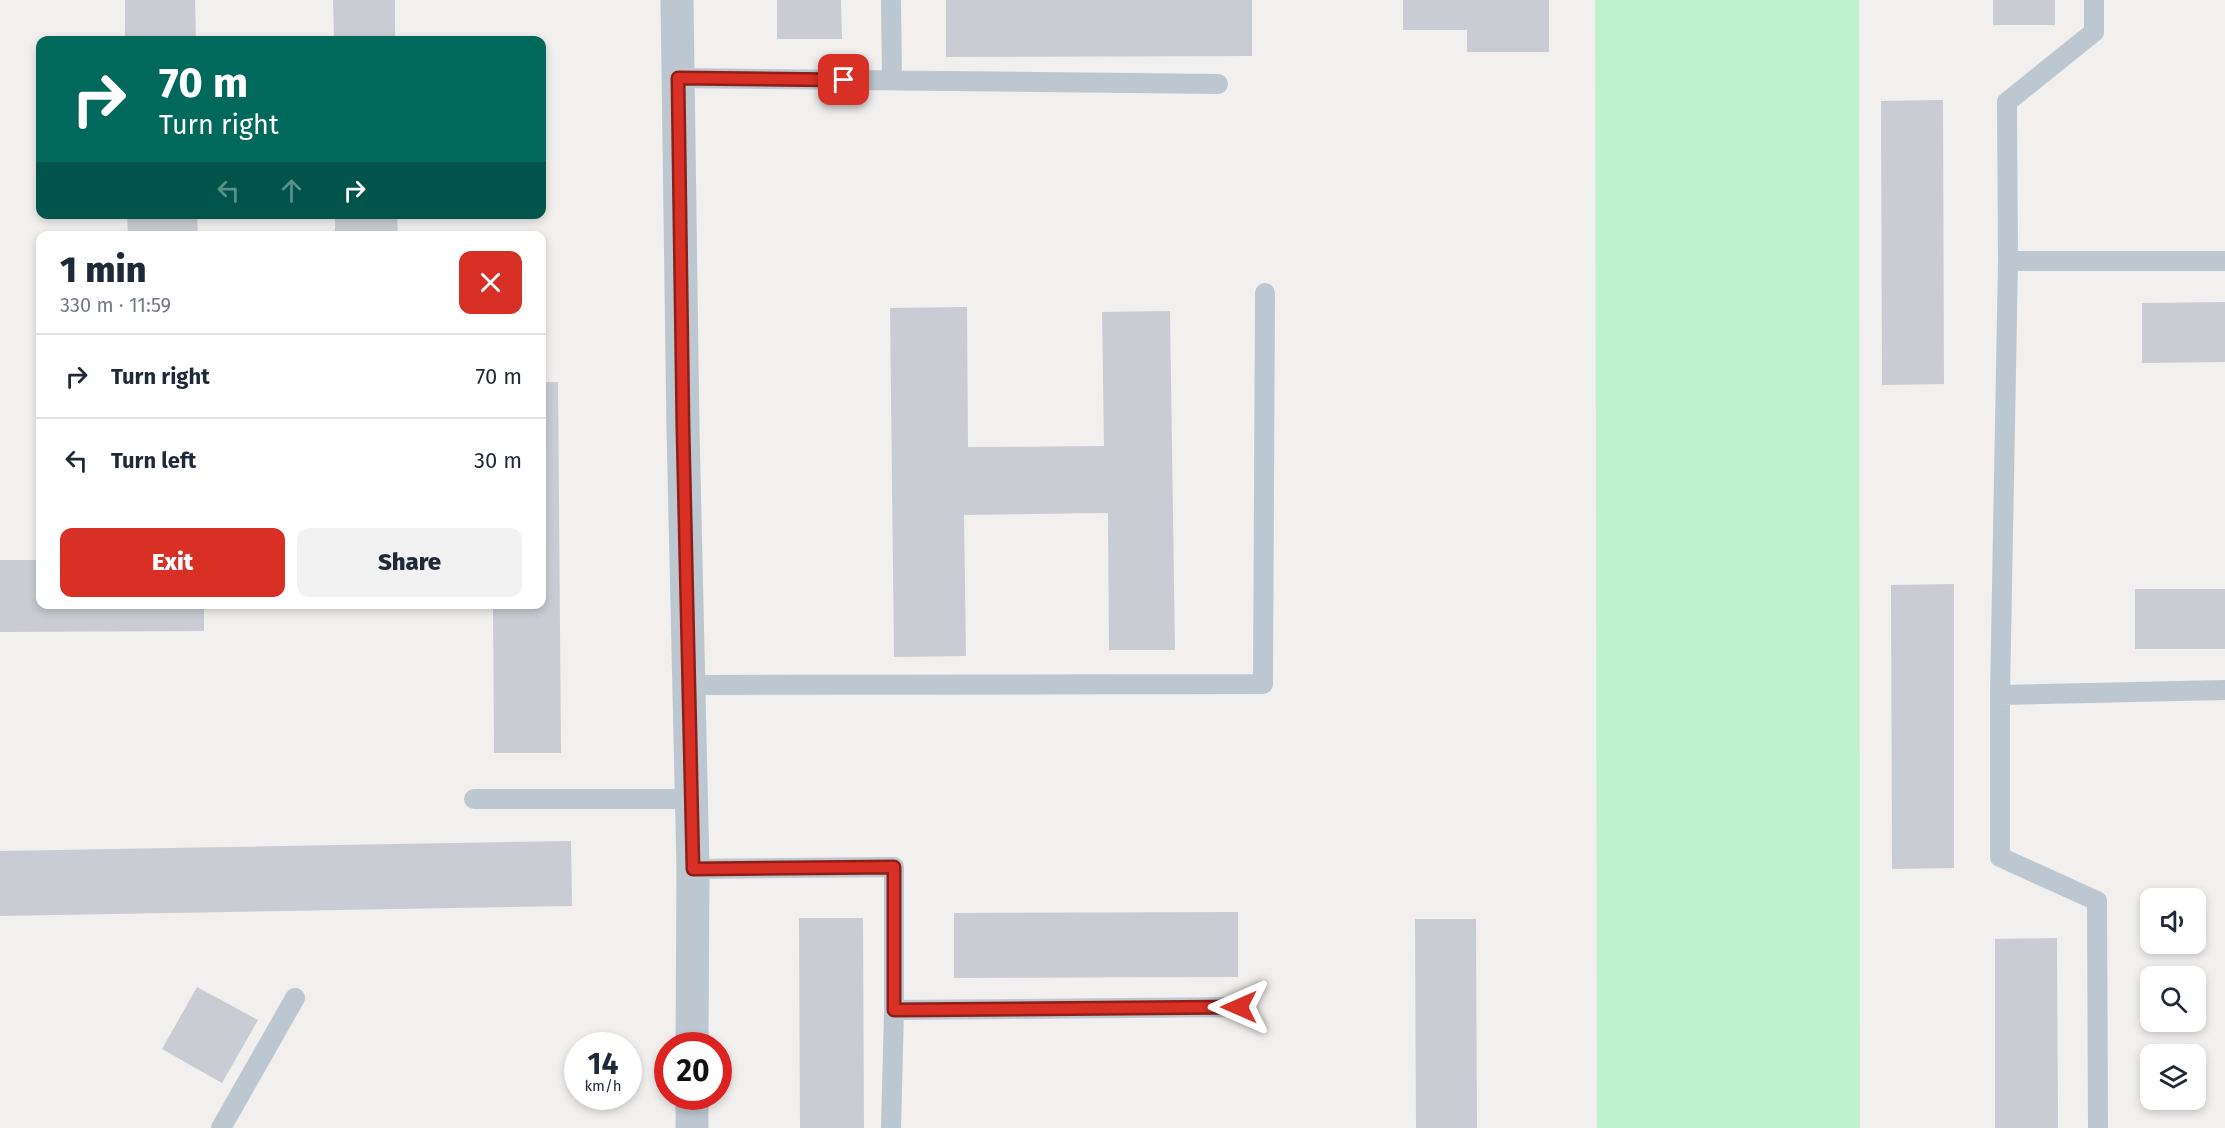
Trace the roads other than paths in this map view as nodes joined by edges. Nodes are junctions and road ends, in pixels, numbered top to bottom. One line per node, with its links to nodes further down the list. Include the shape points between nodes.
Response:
1 (677, 0): 4 (street)
2 (891, 0): 5 (lane)
3 (2094, 0): 7 (lane, via 2094,32 2007,102)
4 (678, 78): 5 (lane); 10 (street)
5 (892, 80): 6 (lane)
6 (1218, 84)
7 (2008, 261): 8 (lane); 12 (lane)
8 (2225, 261)
9 (1265, 293): 10 (lane, via 1263,684)
10 (690, 685): 14 (street)
11 (2225, 690): 12 (lane)
12 (2000, 695): 24 (lane, via 2000,857 2097,901)
13 (474, 799): 14 (lane)
14 (691, 799): 15 (street)
15 (693, 869): 18 (lane, via 894,867); 19 (street)
16 (295, 998): 21 (lane)
17 (1239, 1007): 18 (lane)
18 (894, 1010): 23 (lane)
19 (692, 1032)
20 (692, 1110): 22 (street)
21 (221, 1128)
22 (692, 1128)
23 (891, 1128)
24 (2098, 1128)

